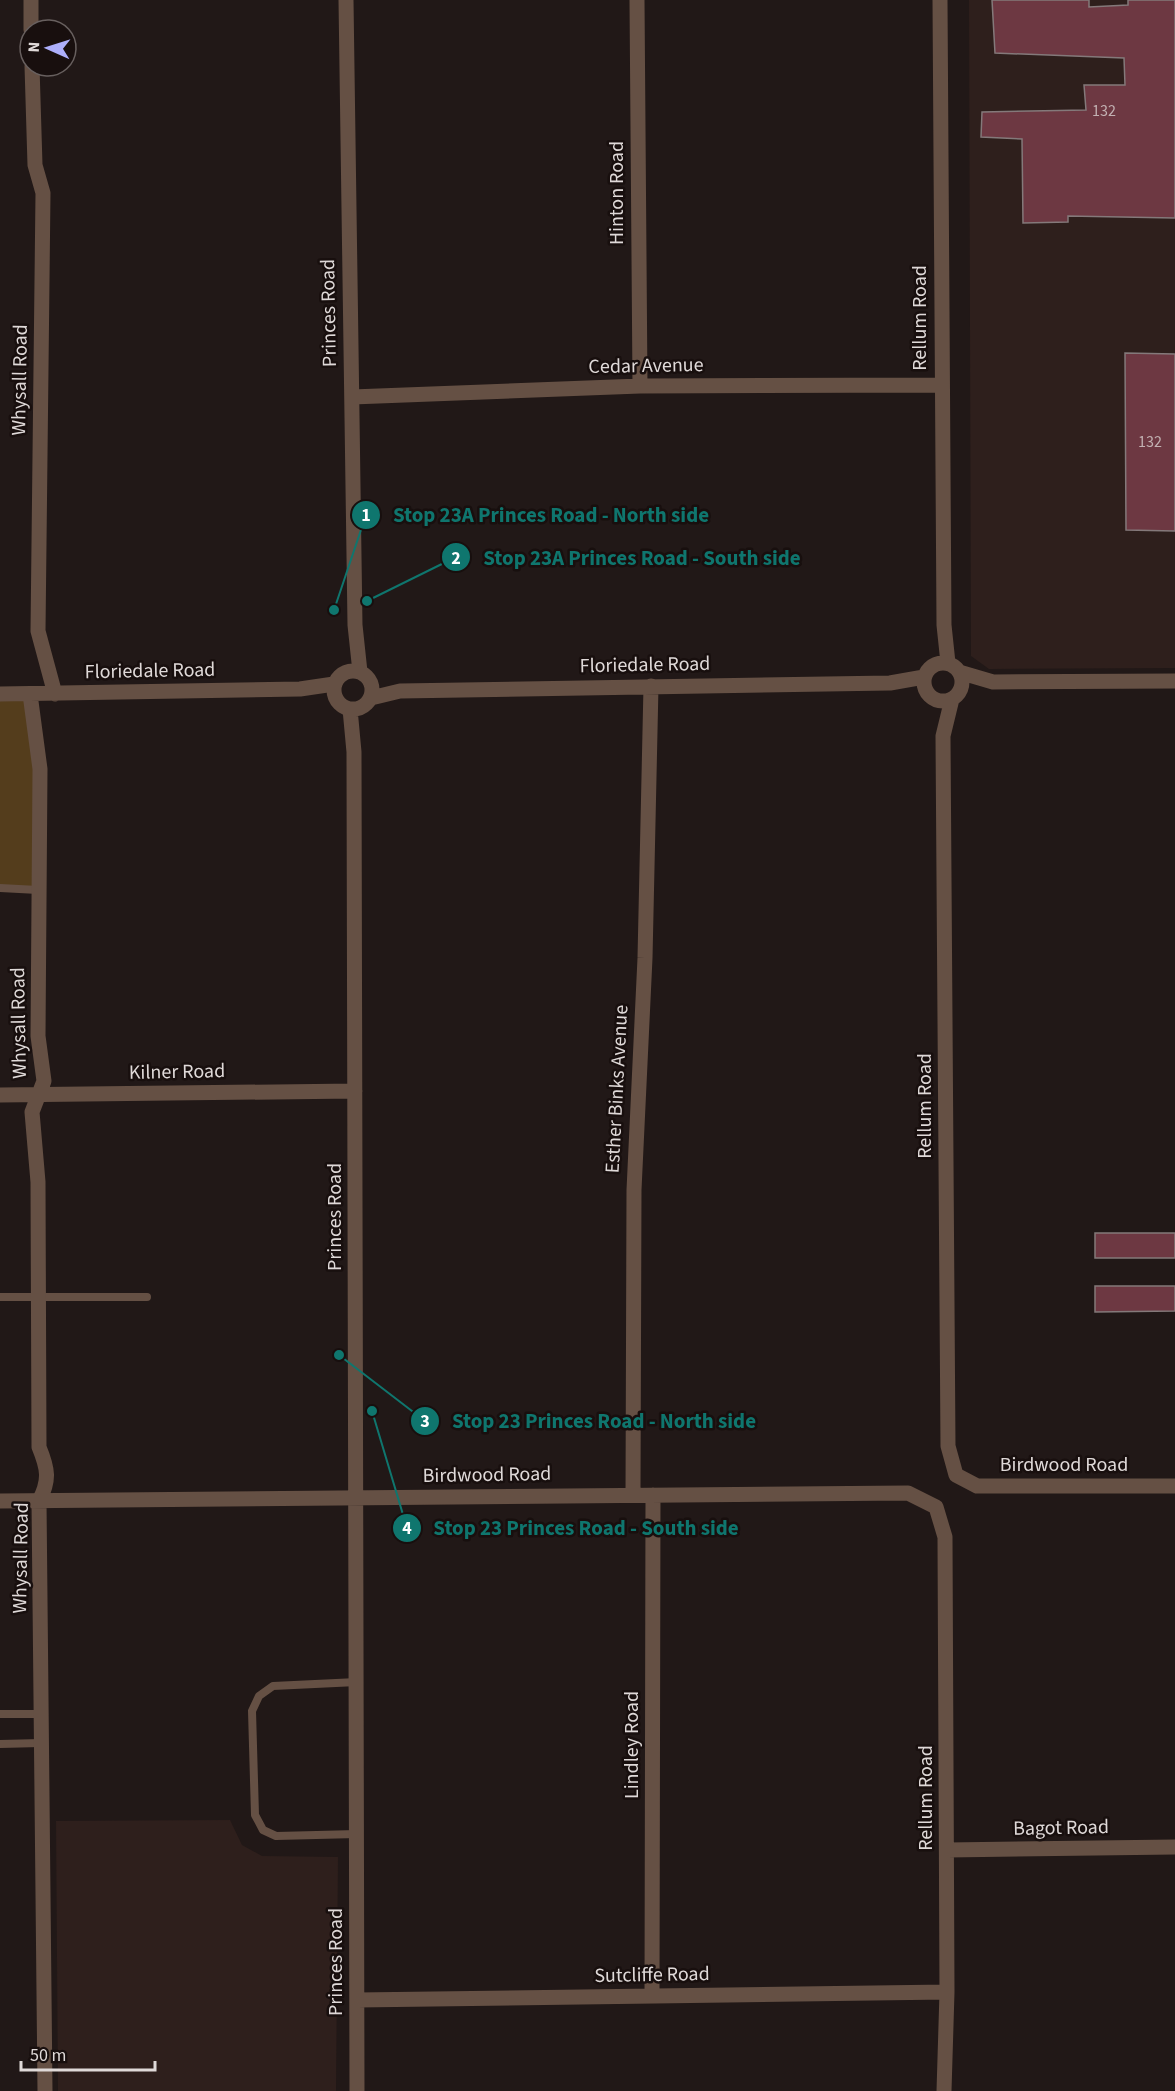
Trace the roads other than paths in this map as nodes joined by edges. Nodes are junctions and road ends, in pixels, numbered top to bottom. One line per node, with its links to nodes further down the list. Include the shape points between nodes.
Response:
1 (31, 0): 5 (street)
2 (345, 0): 9 (street, Princes Road)
3 (637, 0): 8 (street, Hinton Road)
4 (942, 3): 7 (street, Rellum Road)
5 (31, 18)
6 (32, 78): 21 (street, Whysall Road, via 35,165 43,193 38,631)
7 (942, 385): 8 (street, Cedar Avenue); 11 (street, Rellum Road)
8 (640, 387): 9 (street, Cedar Avenue)
9 (352, 397): 10 (street, Princes Road)
10 (355, 625): 13 (street, Princes Road); 14 (street, Princes Road)
11 (944, 625): 12 (street, Rellum Road); 17 (street, Rellum Road)
12 (954, 668): 16 (street); 17 (street); 24 (street, Rellum Road, via 962,679)
13 (365, 676): 14 (street, Floriedale Road); 20 (street, Floriedale Road); 25 (street, Princes Road)
14 (338, 679): 19 (street, Floriedale Road); 25 (street)
15 (1175, 681): 16 (street)
16 (993, 682): 24 (street)
17 (928, 683): 18 (street, Floriedale Road); 24 (street, via 939,701); 26 (street, Rellum Road)
18 (651, 686): 20 (street, Floriedale Road); 37 (street, Esther Binks Avenue, via 645,958 634,1190)
19 (300, 689): 21 (street, Floriedale Road); 25 (street, Floriedale Road)
20 (400, 691): 25 (street, Floriedale Road)
21 (55, 693): 23 (street, Floriedale Road)
22 (0, 694): 23 (street, Floriedale Road)
23 (30, 694): 28 (street, Whysall Road, via 40,769)
24 (955, 696): 26 (street, Rellum Road)
25 (355, 704): 29 (street, Princes Road)
26 (943, 736): 35 (street, Rellum Road, via 948,1446)
27 (0, 888): 28 (lane)
28 (38, 890): 30 (street, Whysall Road, via 38,1036 44,1081)
29 (355, 1091): 30 (street, Kilner Road); 39 (street, Princes Road)
30 (38, 1094): 31 (street, Kilner Road); 33 (street, Whysall Road, via 32,1112 39,1182)
31 (0, 1095)
32 (0, 1297): 33 (lane)
33 (38, 1297): 34 (lane); 41 (street, Whysall Road, via 39,1447 48,1470 48,1485)
34 (147, 1297)
35 (956, 1475): 36 (street, Birdwood Road, via 977,1486)
36 (1175, 1486)
37 (633, 1494): 38 (street, Birdwood Road); 39 (street, Birdwood Road)
38 (653, 1495): 42 (street, Birdwood Road, via 908,1493); 52 (street, Lindley Road)
39 (356, 1498): 41 (street, Birdwood Road); 43 (street, Princes Road)
40 (0, 1501): 41 (street, Birdwood Road)
41 (39, 1501): 45 (street, Whysall Road)
42 (936, 1507): 50 (street, Rellum Road, via 945,1537)
43 (357, 1682): 48 (street, Princes Road); 48 (lane, via 273,1686 259,1696 252,1711 255,1815 263,1830 276,1836)
44 (0, 1714): 45 (lane)
45 (40, 1714): 46 (street, Whysall Road)
46 (41, 1743): 47 (lane); 54 (street, Whysall Road)
47 (0, 1744)
48 (357, 1834): 53 (street, Princes Road)
49 (1175, 1847): 50 (street, Bagot Road)
50 (947, 1850): 51 (street, Rellum Road)
51 (947, 1992): 52 (street, Sutcliffe Road); 56 (street, Rellum Road)
52 (652, 1996): 53 (street, Sutcliffe Road)
53 (357, 2000): 55 (street, Princes Road)
54 (45, 2091)
55 (357, 2091)
56 (944, 2091)

